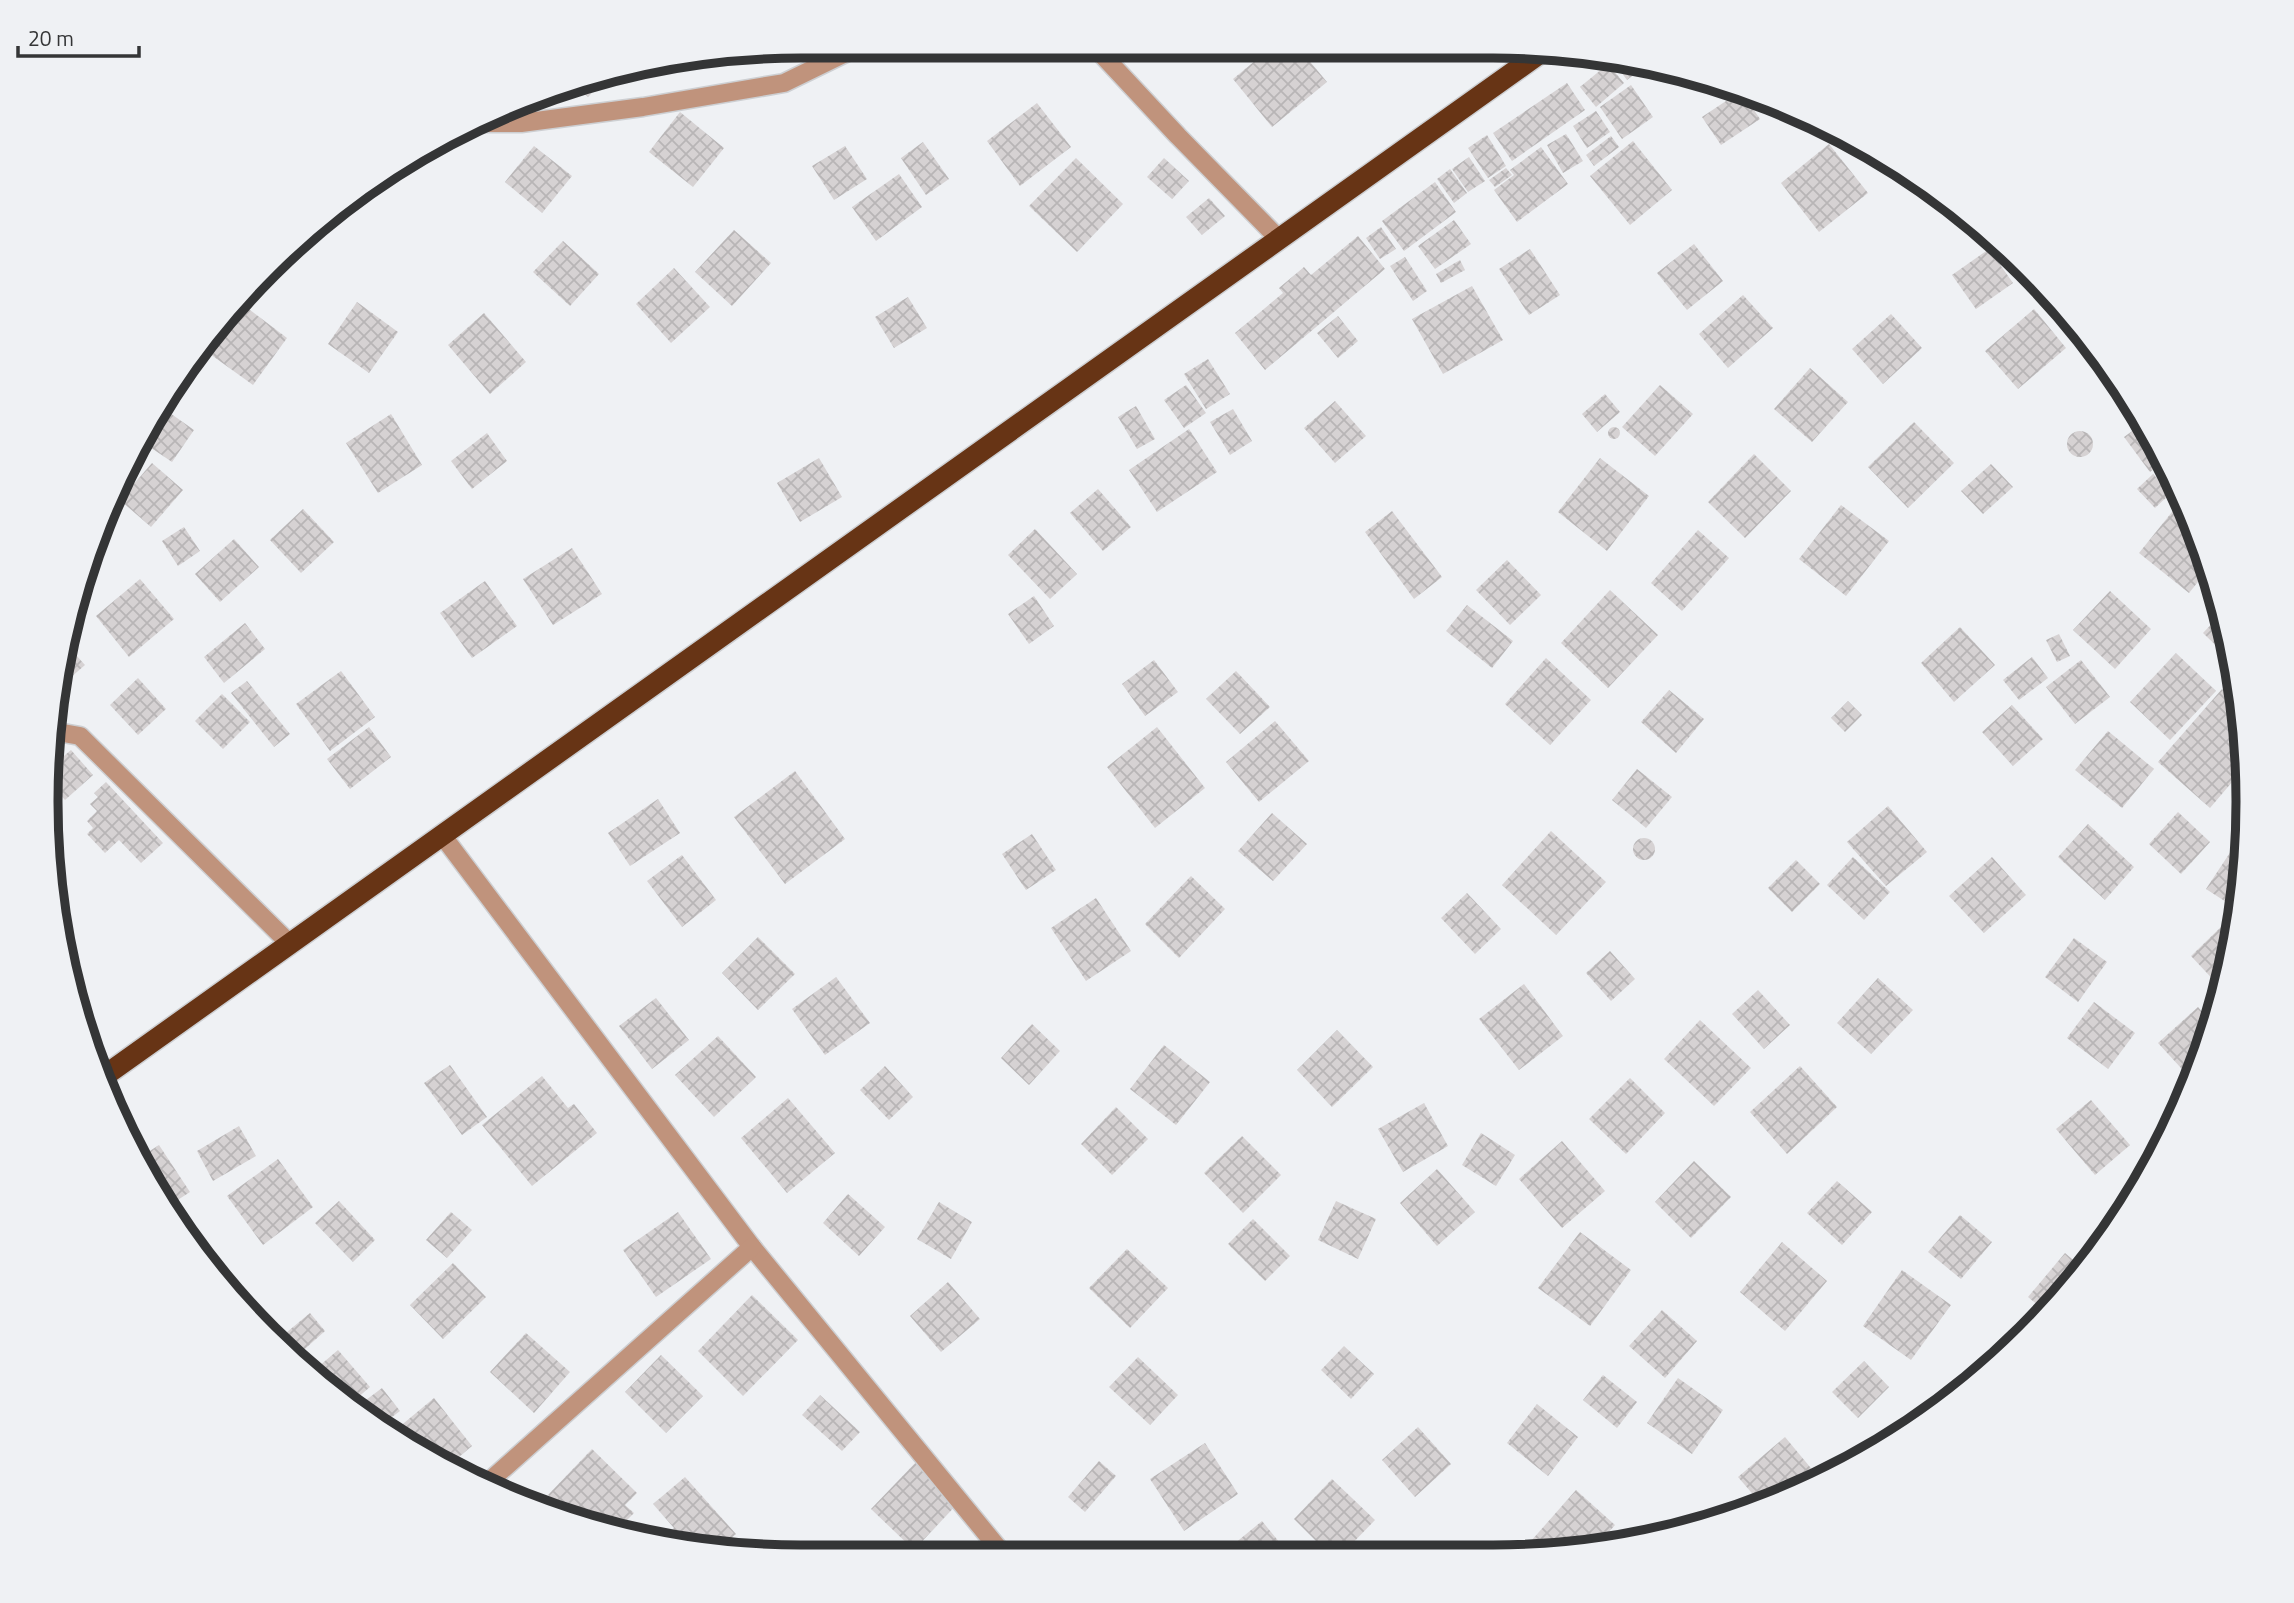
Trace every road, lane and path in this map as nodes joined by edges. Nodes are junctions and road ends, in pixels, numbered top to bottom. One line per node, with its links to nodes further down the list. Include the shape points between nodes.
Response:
1 (835, 58): 4 (street, via 784,83 629,109)
2 (1105, 58): 5 (street)
3 (1532, 59): 5 (highway)
4 (497, 123)
5 (1279, 239): 7 (highway)
6 (61, 733): 8 (street, via 80,736)
7 (442, 835): 8 (highway); 10 (street)
8 (289, 943): 9 (highway)
9 (109, 1073)
10 (752, 1247): 11 (street); 12 (street)
11 (493, 1478)
12 (996, 1545)

